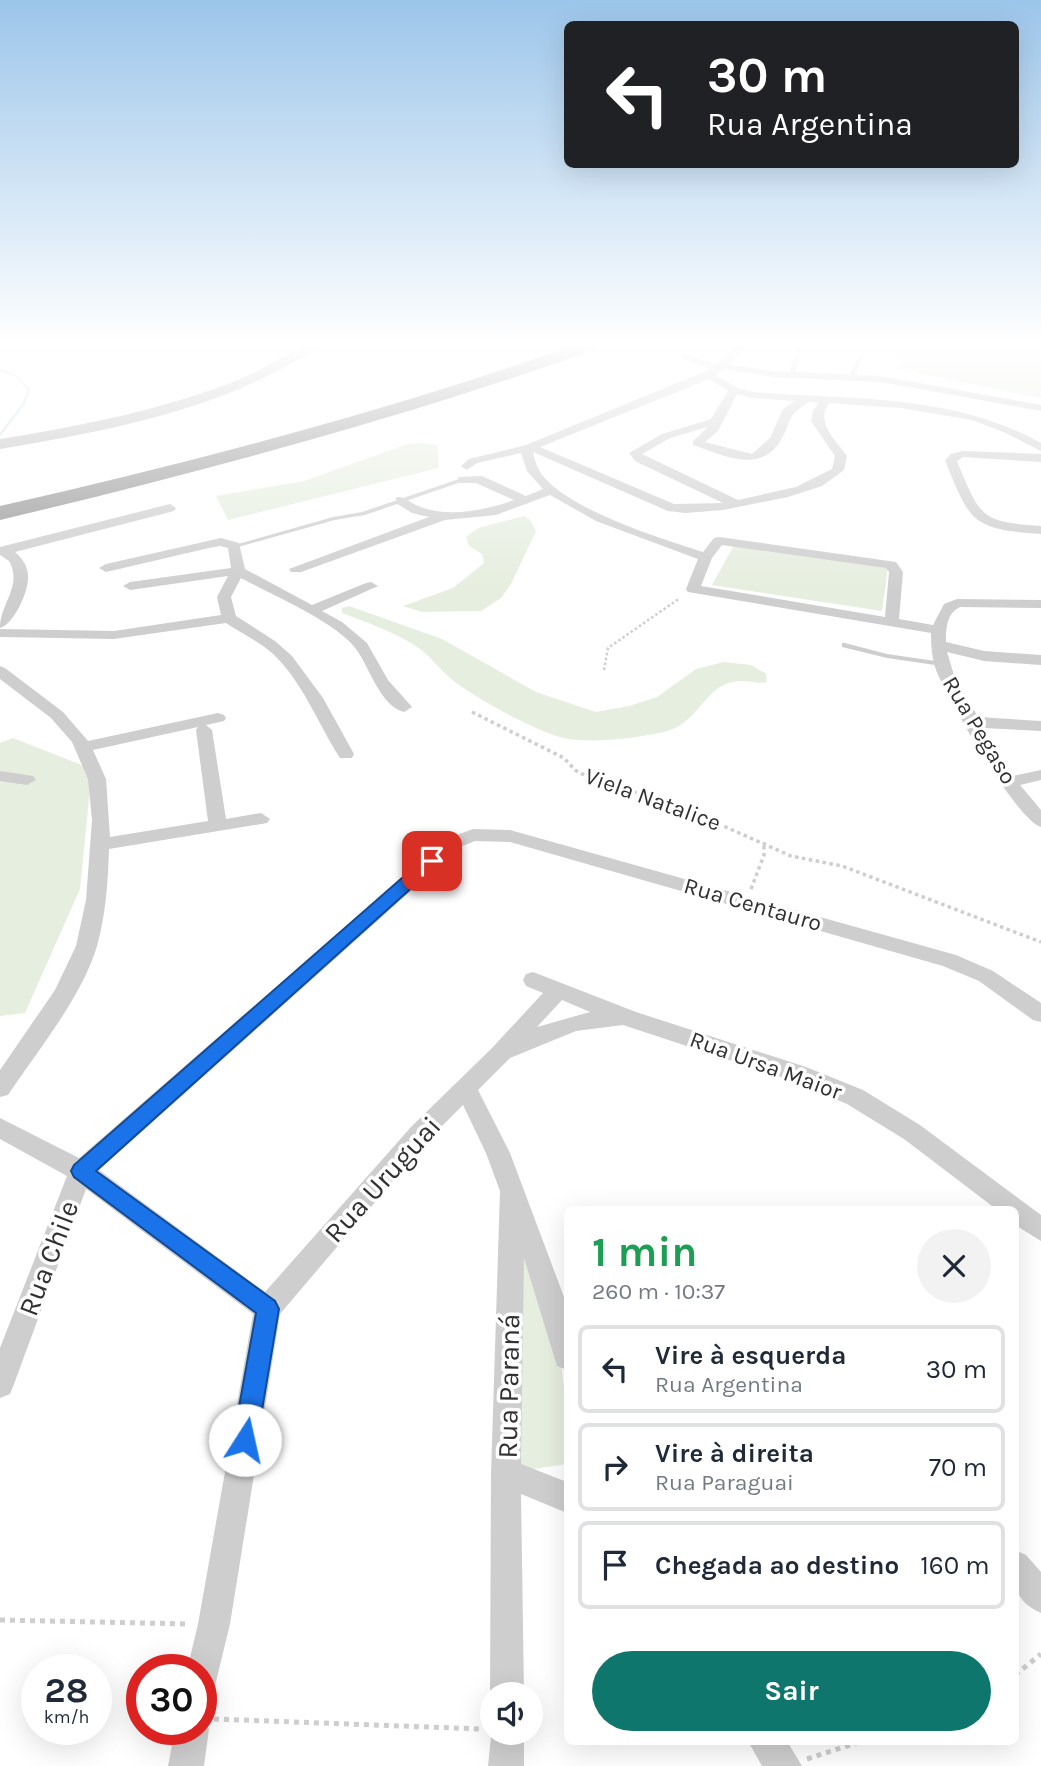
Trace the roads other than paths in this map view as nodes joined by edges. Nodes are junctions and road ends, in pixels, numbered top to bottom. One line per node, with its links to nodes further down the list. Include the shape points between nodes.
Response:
1 (78, 428): 9 (main road)
2 (330, 428): 20 (highway, via 167,474)
3 (575, 428): 10 (street)
4 (691, 428): 18 (street, via 636,450 635,456)
5 (713, 428): 6 (street, via 697,443 753,458 775,440)
6 (780, 428)
7 (822, 428): 18 (street, via 841,456 838,470 803,489)
8 (1003, 428): 11 (street)
9 (0, 444)
10 (530, 447): 13 (street, via 472,460); 15 (street, via 527,458); 18 (street, via 672,508)
11 (1041, 448)
12 (1041, 458): 22 (street, via 963,454 951,460 972,512 980,520)
13 (467, 466)
14 (462, 480): 16 (lane); 17 (street, via 478,479)
15 (550, 491): 17 (street); 25 (street, via 585,511)
16 (400, 500): 21 (street, via 416,510); 23 (lane, via 363,514)
17 (527, 501): 21 (street, via 480,514)
18 (734, 503)
19 (170, 508): 24 (street)
20 (0, 513)
21 (443, 516): 27 (street)
22 (1041, 530)
23 (234, 546): 26 (street, via 221,542); 28 (street)
24 (3, 551): 36 (street, via 21,566 23,586)
25 (706, 557): 31 (street); 35 (street, via 719,541 729,541 891,565 896,572)
26 (106, 568)
27 (296, 569)
28 (238, 571): 29 (street); 33 (street); 34 (street, via 224,597)
29 (130, 586)
30 (371, 586): 33 (street)
31 (694, 589): 35 (street)
32 (1041, 604): 38 (street, via 950,605)
33 (313, 610): 43 (street, via 362,646 381,682)
34 (229, 618): 37 (street, via 114,635); 49 (street, via 287,660)
35 (892, 620): 38 (street)
36 (0, 624)
37 (0, 633)
38 (939, 638): 40 (street, via 984,656); 41 (street, Rua Pegaso)
39 (845, 645): 41 (lane)
40 (1041, 660)
41 (942, 664): 45 (street, Rua Pegaso)
42 (0, 671): 48 (street, via 73,732)
43 (404, 707)
44 (218, 718): 48 (street)
45 (973, 722): 46 (street); 53 (street, Rua Pegaso)
46 (1041, 726)
47 (204, 730): 56 (street)
48 (82, 747): 57 (street, via 97,778)
49 (346, 754)
50 (1041, 775): 53 (street)
51 (0, 776): 52 (street)
52 (27, 780)
53 (1009, 782): 55 (street, Rua Pegaso)
54 (261, 819): 56 (street)
55 (1041, 821)
56 (218, 827): 57 (street)
57 (102, 844): 63 (street, via 82,960)
58 (533, 980): 59 (street, Rua Ursa Maior)
59 (558, 990): 61 (street, Rua Ursa Maior); 62 (street, Rua Uruguai)
60 (1041, 1014): 66 (street, Rua Centauro, via 985,976 949,960 510,836 473,835 453,843)
61 (628, 1018): 62 (street, Rua Uruguai, via 576,1021); 68 (street, Rua Ursa Maior, via 798,1073 855,1097 912,1132)
62 (500, 1054): 64 (street, Rua Uruguai)
63 (0, 1088)
64 (466, 1088): 67 (street, Rua Paraná); 71 (street, Rua Uruguai, via 419,1134)
65 (3, 1134): 66 (street)
66 (81, 1171): 71 (street); 73 (street, Rua Chile)
67 (512, 1191): 72 (street); 74 (street, Rua Paraná)
68 (1011, 1206)
69 (1019, 1212): 70 (street, Rua Ursa Maior)
70 (1041, 1230)
71 (267, 1309): 78 (street)
72 (564, 1344)
73 (0, 1384)
74 (506, 1474): 75 (street); 79 (street, Rua Paraná)
75 (564, 1497)
76 (1019, 1571): 77 (street)
77 (1041, 1597)
78 (207, 1654)
79 (507, 1682)
80 (189, 1745): 83 (street)
81 (507, 1745): 84 (street)
82 (768, 1745): 85 (street)
83 (186, 1766)
84 (506, 1766)
85 (784, 1766)

